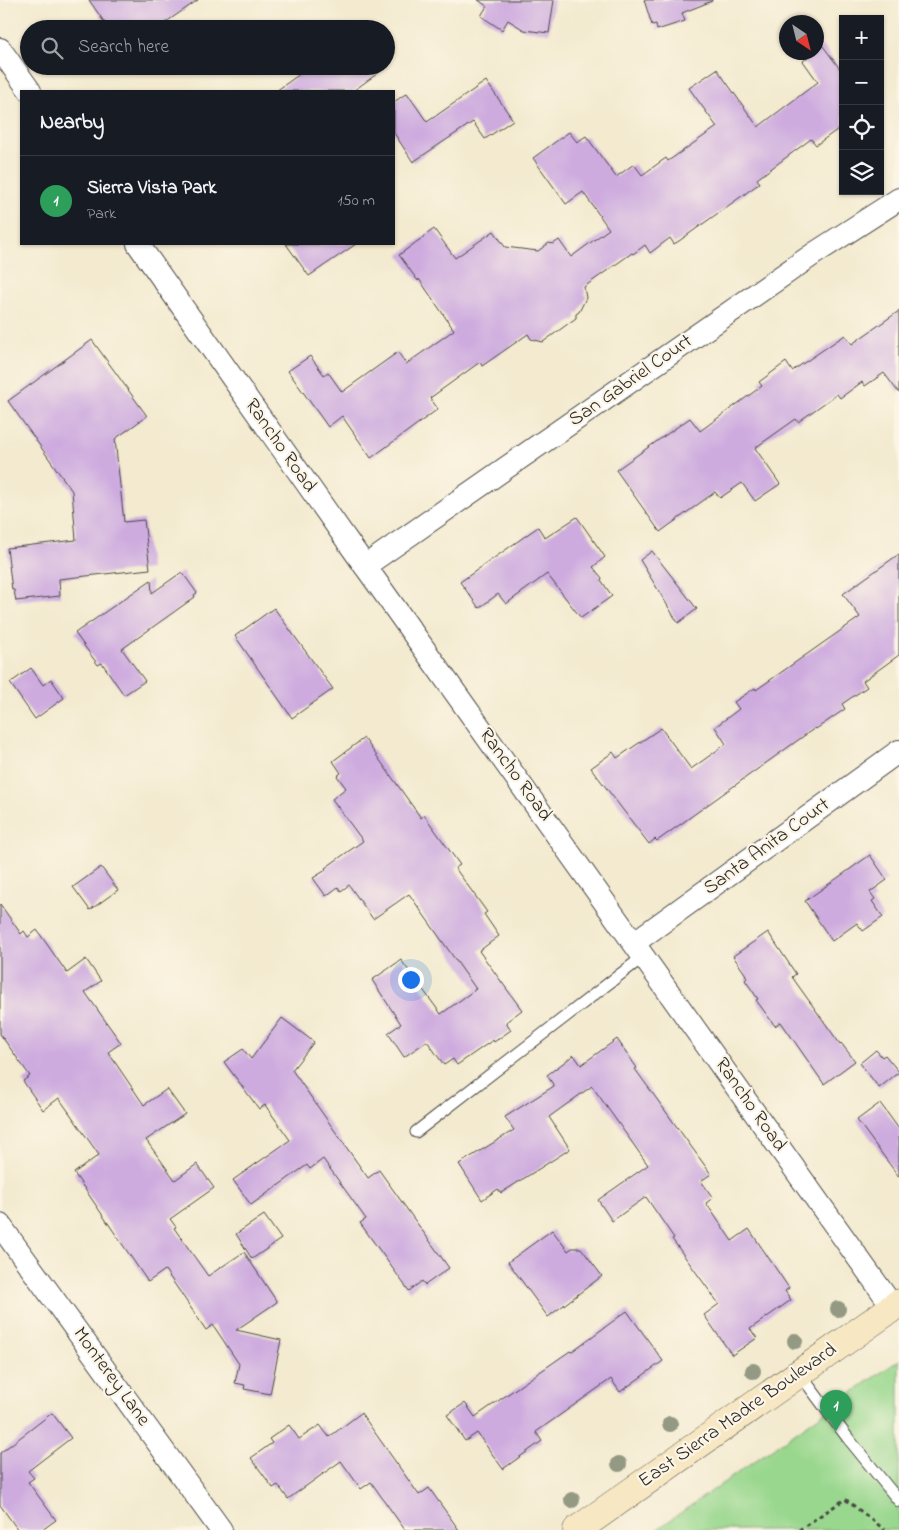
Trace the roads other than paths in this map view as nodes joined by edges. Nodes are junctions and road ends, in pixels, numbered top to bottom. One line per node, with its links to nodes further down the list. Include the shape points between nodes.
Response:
1 (0, 49): 2 (street)
2 (29, 90)
3 (899, 199): 5 (street, San Gabriel Court, via 807,259)
4 (139, 245): 5 (street, Rancho Road)
5 (365, 566): 7 (street, Rancho Road)
6 (899, 751): 7 (street, Santa Anita Court)
7 (639, 949): 8 (lane); 10 (street, Rancho Road)
8 (416, 1132)
9 (0, 1225): 13 (street, Monterey Lane)
10 (897, 1308): 11 (street, East Sierra Madre Boulevard)
11 (800, 1374): 12 (lane); 14 (street, East Sierra Madre Boulevard)
12 (899, 1501)
13 (221, 1530)
14 (577, 1530)

